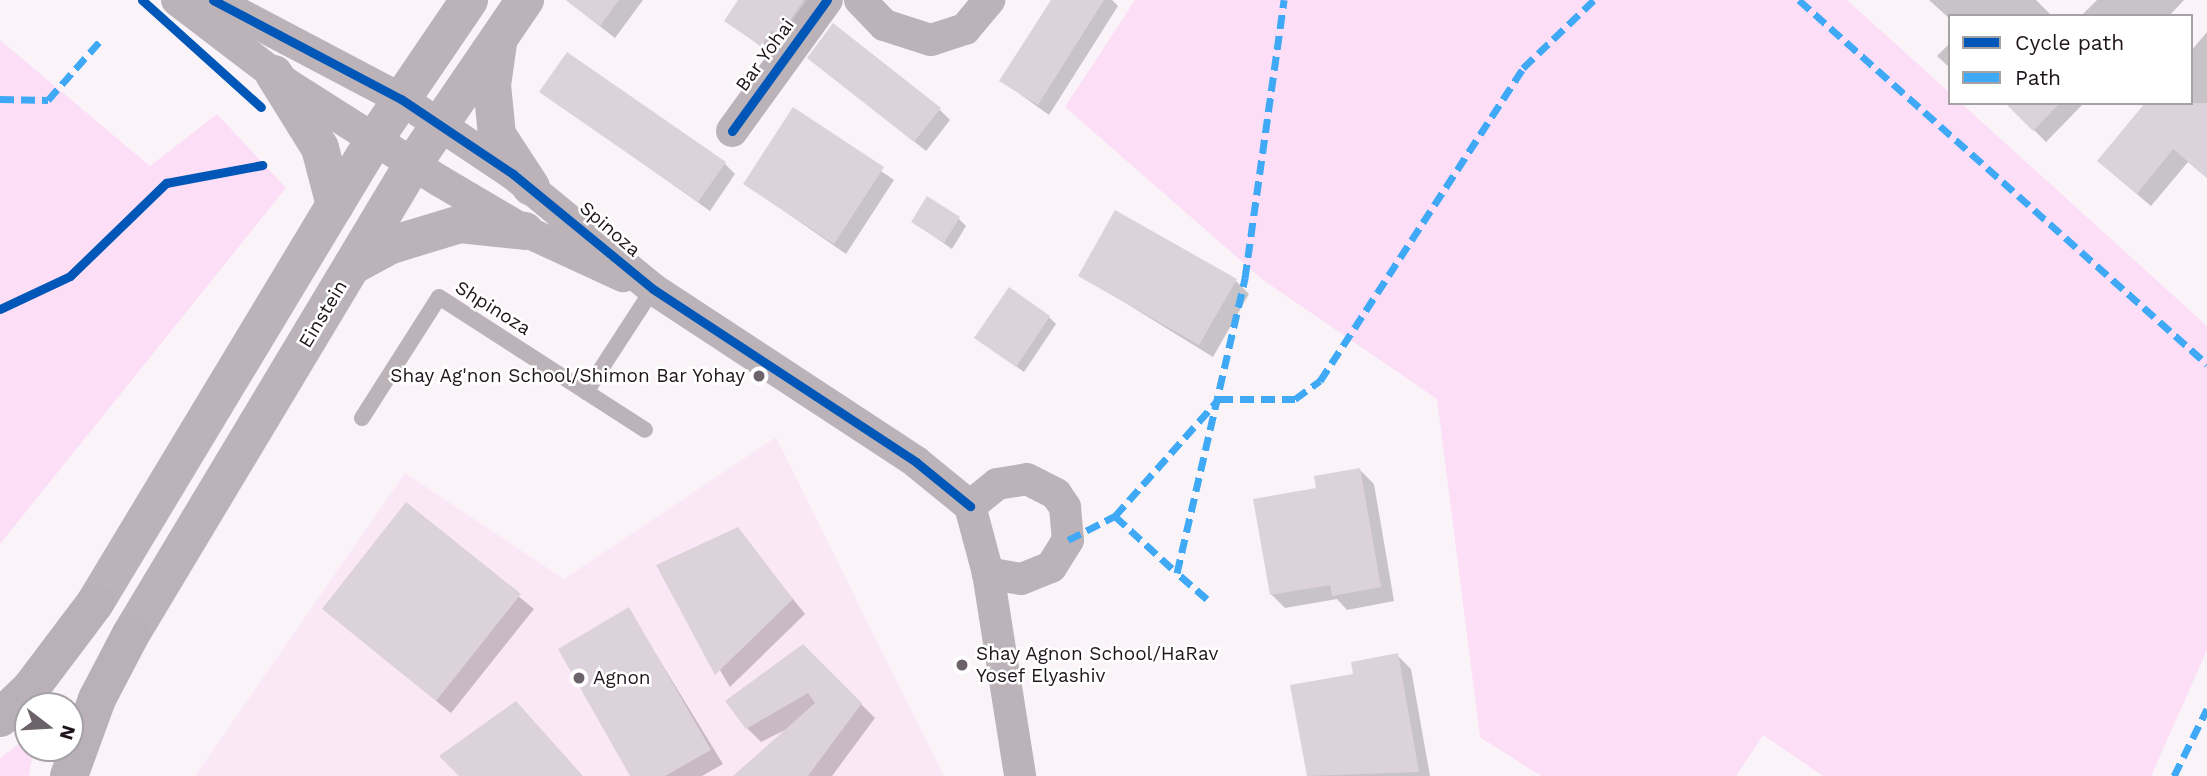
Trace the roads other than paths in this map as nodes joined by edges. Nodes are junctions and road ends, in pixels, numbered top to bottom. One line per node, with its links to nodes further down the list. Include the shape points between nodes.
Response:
1 (177, 0): 9 (street, Spinoza)
2 (213, 0): 10 (street, Spinoza)
3 (469, 0): 10 (main road)
4 (525, 0): 8 (main road, Einstein)
5 (827, 0): 12 (street, Bar Yohai)
6 (860, 0): 7 (street, via 884,26 931,40 965,29)
7 (989, 0)
8 (500, 36): 11 (main road, Einstein); 15 (main road, via 492,110 497,135)
9 (274, 74): 13 (street, Spinoza); 16 (main road, via 320,148)
10 (401, 99): 11 (street, Spinoza); 13 (main road)
11 (438, 124): 14 (main road, Einstein); 15 (street, Spinoza)
12 (732, 131)
13 (374, 140): 14 (street, Spinoza); 16 (main road)
14 (413, 164): 17 (street, Spinoza); 18 (main road, Einstein)
15 (531, 187): 19 (street, Spinoza)
16 (335, 205): 25 (main road)
17 (525, 231): 18 (main road, via 460,223 391,245); 19 (street, Spinoza)
18 (352, 265): 26 (main road, Einstein)
19 (653, 289): 20 (lane); 23 (street, Spinoza, via 916,462)
20 (586, 392): 21 (lane, Shpinoza, via 439,297); 22 (lane, Shpinoza)
21 (362, 418)
22 (645, 430)
23 (970, 506): 24 (street); 24 (street, via 997,484 1027,479 1056,494 1065,507 1068,540 1051,568 1021,579)
24 (988, 573): 29 (street)
25 (95, 603): 27 (highway, via 32,688)
26 (131, 634): 28 (highway, via 97,699)
27 (0, 718)
28 (69, 776)
29 (1020, 776)

